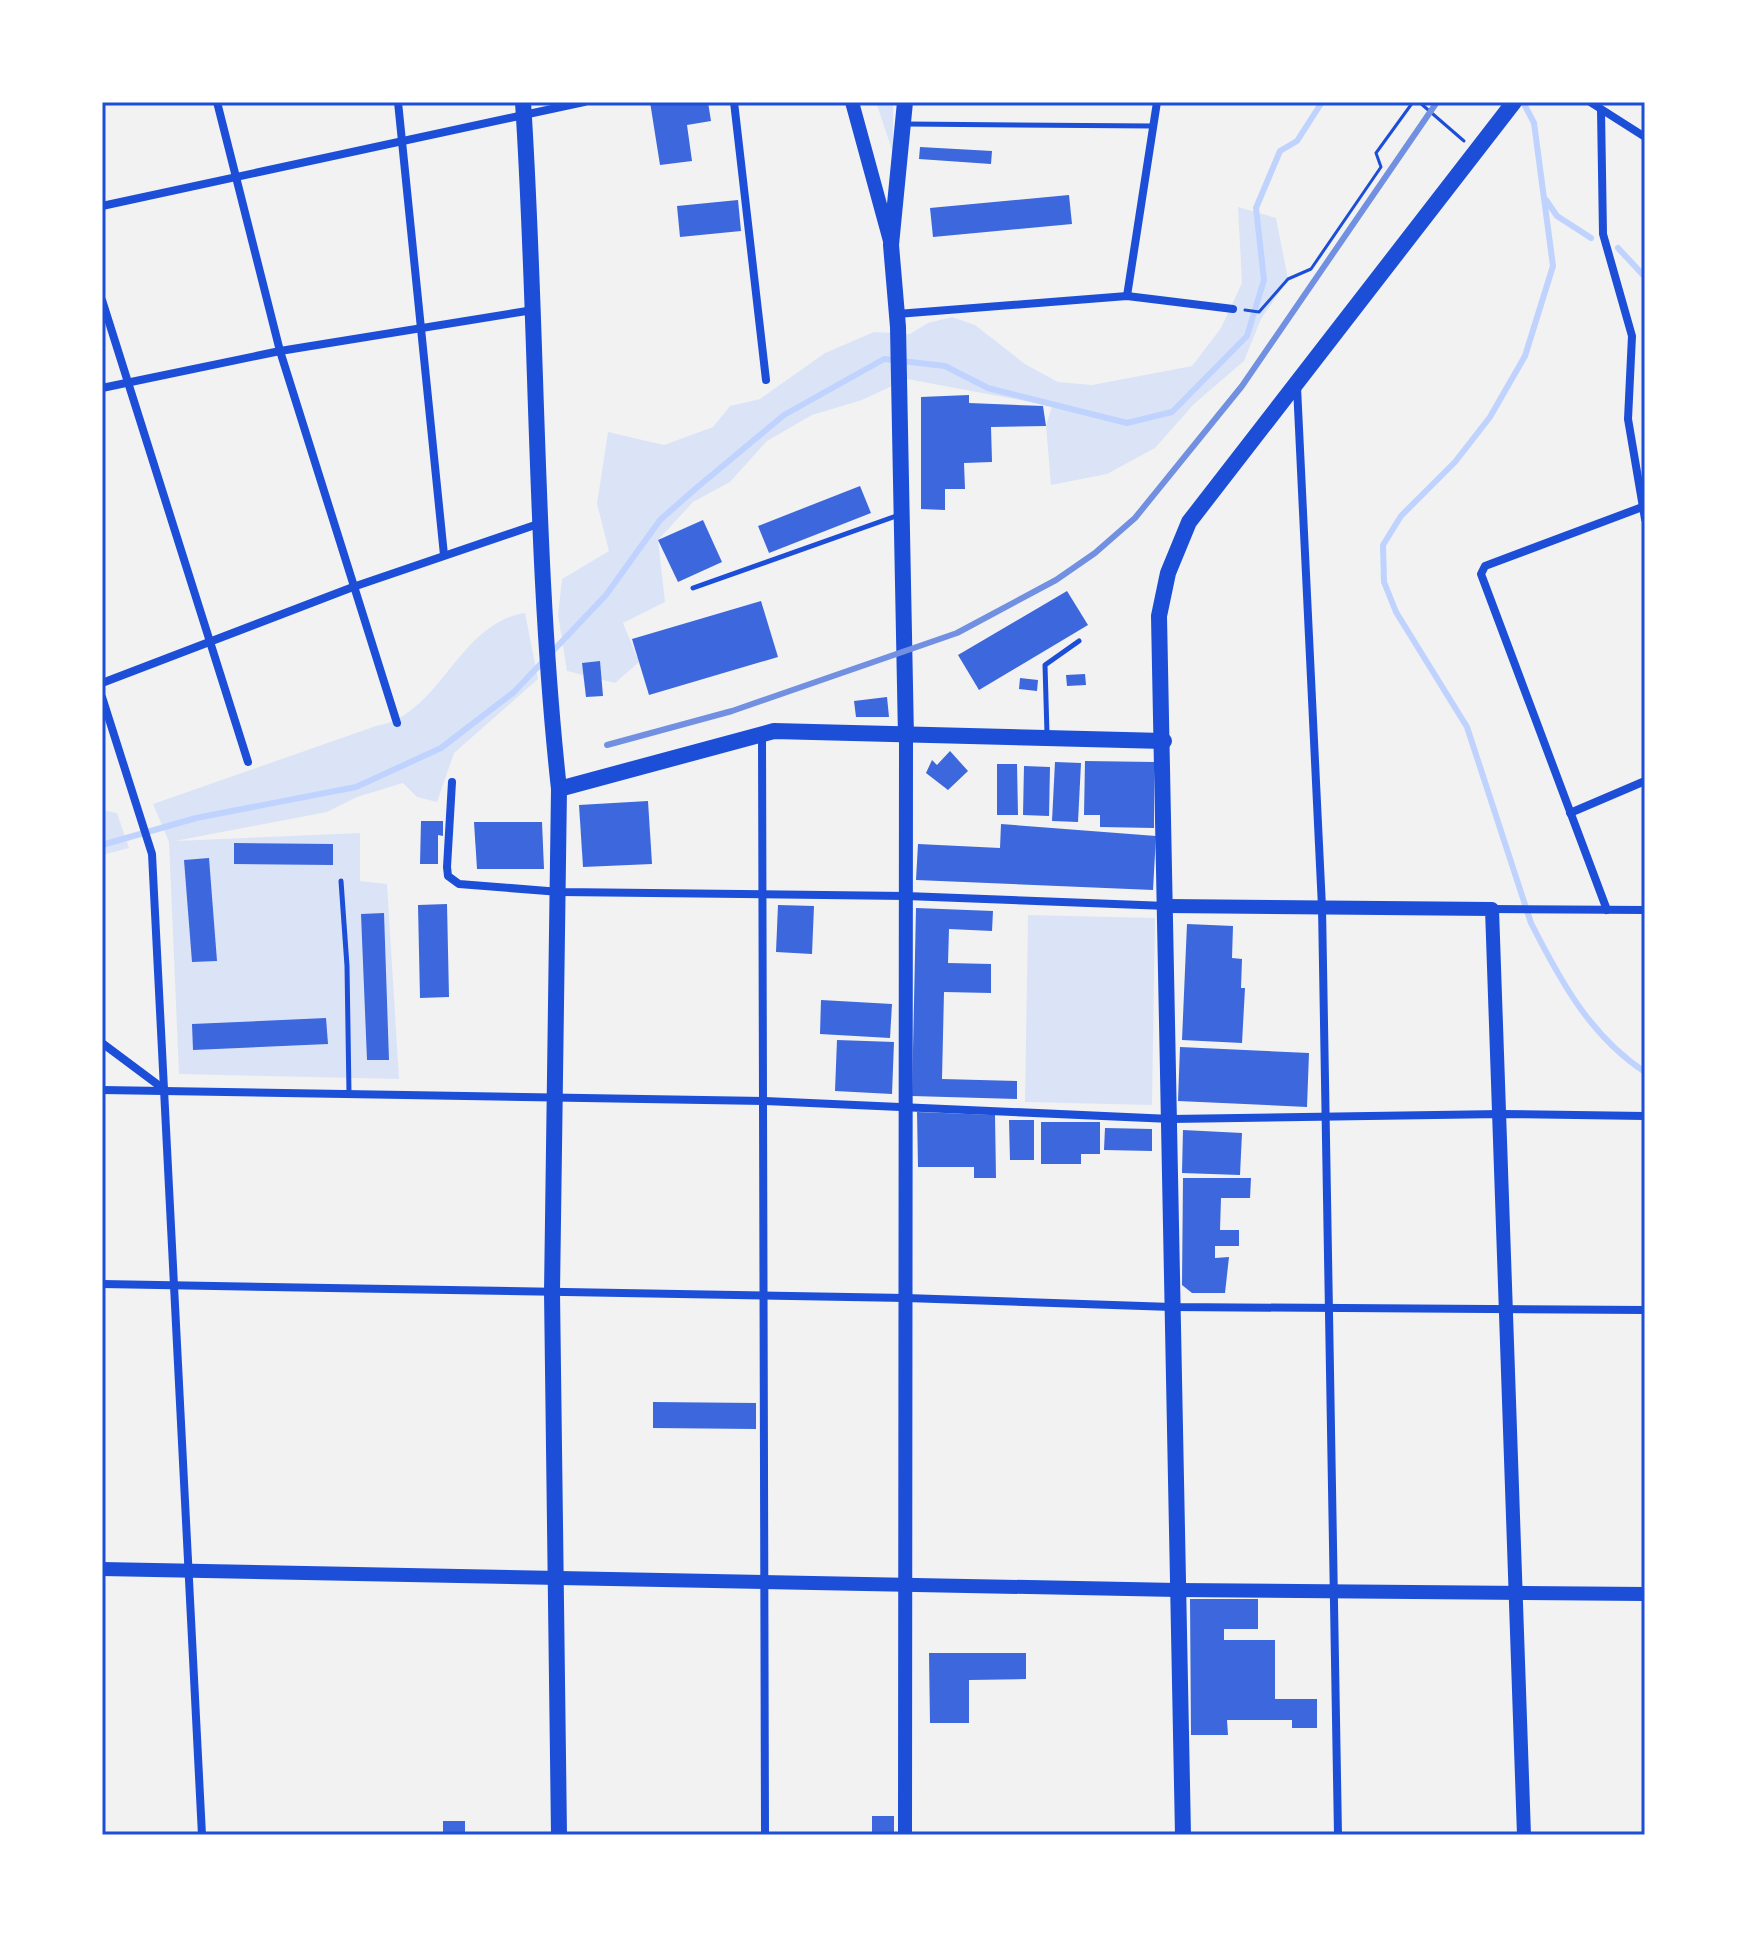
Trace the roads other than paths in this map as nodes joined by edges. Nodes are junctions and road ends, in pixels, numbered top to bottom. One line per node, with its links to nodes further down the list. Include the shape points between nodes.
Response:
1 (217, 102): 16 (street)
2 (398, 102): 15 (street)
3 (584, 102): 10 (street)
4 (734, 102): 26 (street)
5 (852, 102): 18 (street)
6 (905, 102): 12 (main road)
7 (1157, 102): 13 (street)
8 (1514, 102): 28 (main road)
9 (1590, 102): 11 (street)
10 (524, 109): 15 (street); 22 (main road)
11 (1601, 110): 14 (street); 30 (street, via 1603,234 1632,336 1628,419)
12 (904, 124): 13 (lane); 18 (main road)
13 (1154, 126): 19 (street)
14 (1645, 137)
15 (401, 142): 16 (street); 24 (street)
16 (236, 178): 17 (street); 25 (street)
17 (102, 206)
18 (891, 245): 23 (main road)
19 (1127, 296): 21 (street); 23 (street)
20 (102, 300): 27 (street)
21 (1233, 309)
22 (533, 310): 24 (street); 33 (main road)
23 (898, 321): 31 (main road)
24 (419, 328): 25 (street); 34 (street)
25 (280, 351): 27 (street); 35 (street)
26 (766, 380)
27 (128, 383): 29 (street); 37 (street)
28 (1297, 386): 45 (main road, via 1189,522 1168,573 1159,616); 56 (street)
29 (102, 388)
30 (1643, 507): 32 (street); 50 (street, via 1482,569)
31 (900, 514): 36 (lane); 43 (main road)
32 (1645, 519)
33 (538, 524): 34 (street); 49 (main road)
34 (444, 555): 35 (street)
35 (353, 587): 37 (street); 41 (street)
36 (693, 588)
37 (209, 641): 39 (street); 46 (street)
38 (1079, 641): 44 (lane, via 1045,665)
39 (102, 683)
40 (102, 697): 62 (street, via 152,854)
41 (397, 723)
42 (762, 734): 43 (main road); 49 (main road); 53 (street)
43 (906, 737): 44 (main road); 54 (street)
44 (1047, 739): 45 (main road)
45 (1164, 741): 55 (main road)
46 (248, 762)
47 (1645, 781): 50 (street)
48 (452, 782): 52 (street, via 448,876 459,884)
49 (559, 789): 52 (main road)
50 (1570, 813): 58 (street)
51 (341, 881): 63 (lane)
52 (560, 892): 53 (street); 64 (main road)
53 (764, 895): 54 (street); 65 (street)
54 (906, 896): 55 (street); 66 (street)
55 (1167, 906): 56 (street); 70 (main road)
56 (1322, 907): 57 (street); 69 (street)
57 (1492, 909): 58 (street); 67 (street)
58 (1607, 910): 59 (street)
59 (1645, 910)
60 (102, 1043): 62 (street)
61 (102, 1090): 62 (street)
62 (166, 1091): 63 (street); 72 (street)
63 (349, 1094): 64 (street)
64 (557, 1098): 65 (street); 73 (main road)
65 (765, 1101): 66 (street); 74 (street)
66 (903, 1106): 70 (street); 75 (street)
67 (1501, 1114): 68 (street); 69 (street); 77 (street)
68 (1645, 1116)
69 (1326, 1117): 70 (street); 78 (street)
70 (1171, 1119): 76 (main road)
71 (102, 1284): 72 (street)
72 (174, 1286): 73 (street); 81 (street)
73 (552, 1292): 74 (street); 82 (main road)
74 (762, 1295): 75 (street); 83 (street)
75 (906, 1298): 76 (street); 84 (street)
76 (1172, 1307): 78 (street); 86 (main road)
77 (1508, 1307): 78 (street); 79 (street); 87 (street)
78 (1330, 1308): 85 (street)
79 (1645, 1310)
80 (102, 1569): 81 (street)
81 (189, 1570): 82 (street); 89 (street)
82 (553, 1576): 83 (street); 90 (main road)
83 (766, 1580): 84 (street); 91 (street)
84 (905, 1582): 86 (street); 92 (street)
85 (1334, 1589): 86 (street); 87 (street); 94 (street)
86 (1177, 1590): 93 (main road)
87 (1515, 1592): 88 (street); 95 (street)
88 (1645, 1594)
89 (202, 1835)
90 (559, 1835)
91 (765, 1835)
92 (905, 1835)
93 (1183, 1835)
94 (1338, 1835)
95 (1524, 1835)

